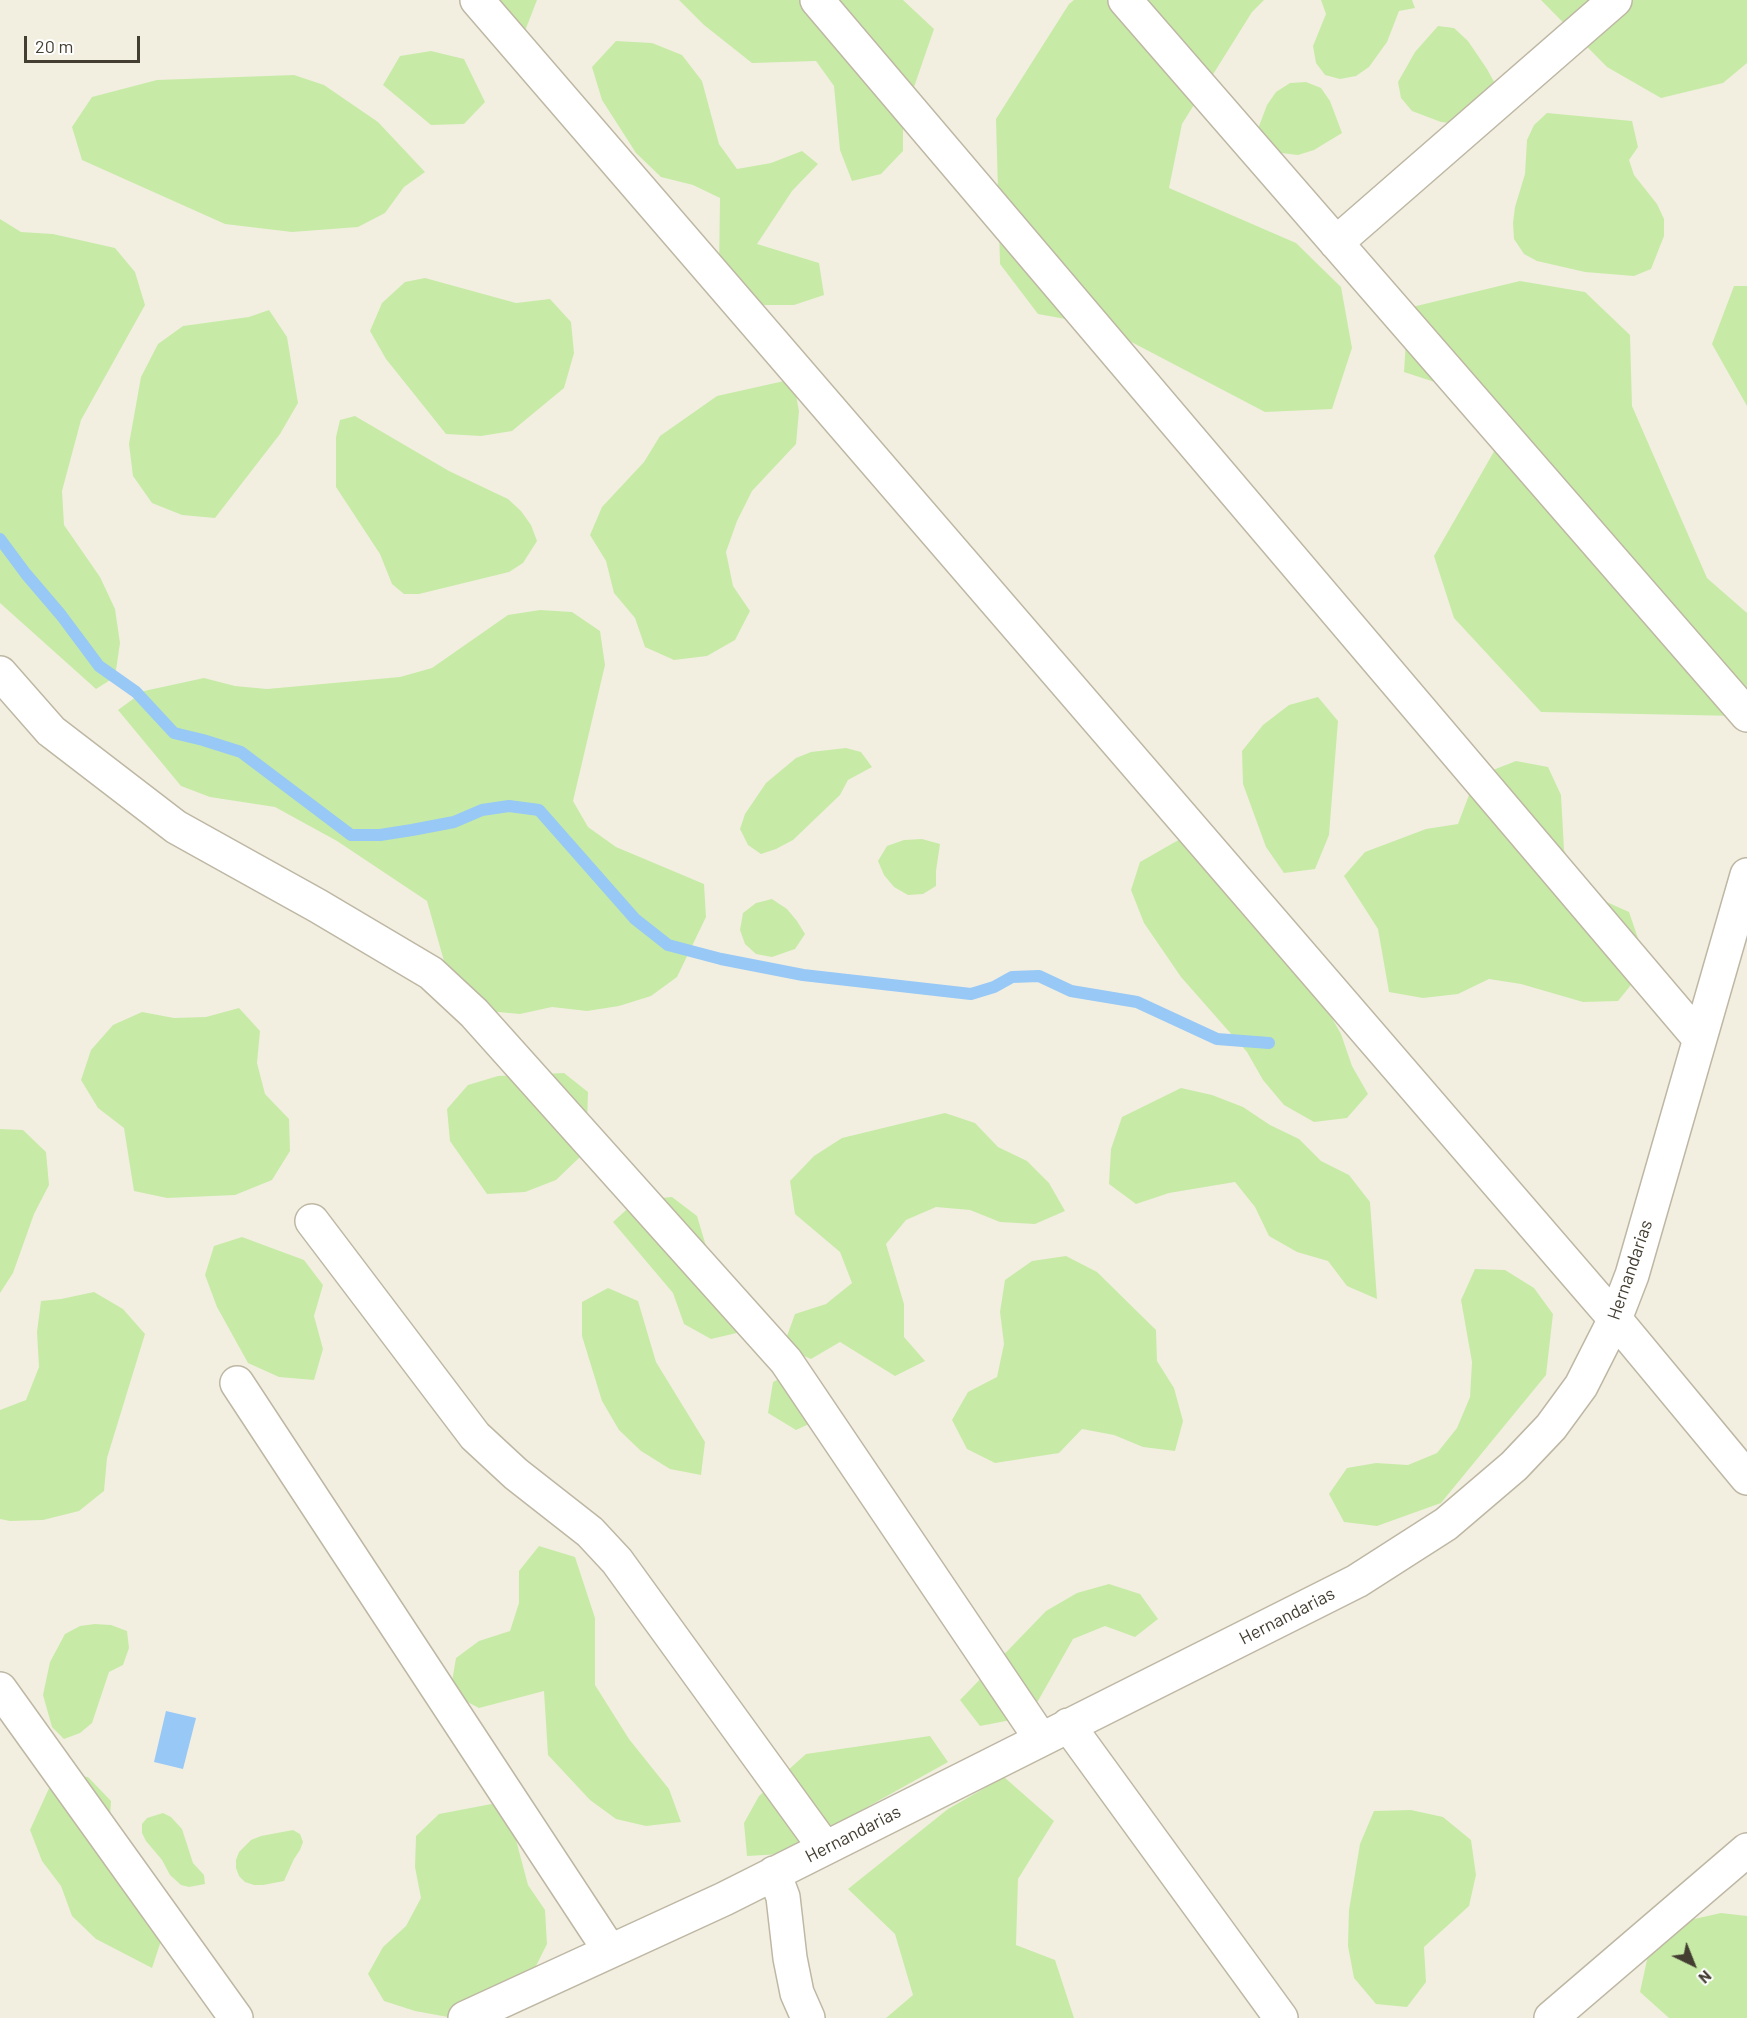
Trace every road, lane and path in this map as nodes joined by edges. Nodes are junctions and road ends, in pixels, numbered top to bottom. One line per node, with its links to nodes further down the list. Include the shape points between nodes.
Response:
1 (477, 0): 11 (street)
2 (818, 0): 9 (street)
3 (1125, 0): 5 (street)
4 (1615, 0): 5 (street)
5 (1336, 243): 7 (street)
6 (0, 673): 15 (street, via 51,731 176,827 431,973 474,1013 786,1361)
7 (1747, 715)
8 (1747, 875): 9 (street, Hernandarias)
9 (1699, 1038): 11 (street, Hernandarias, via 1632,1275)
10 (312, 1221): 16 (street, via 475,1436 516,1474 591,1532 617,1561)
11 (1615, 1319): 13 (street); 15 (street, Hernandarias, via 1581,1386 1551,1427 1514,1466 1446,1524 1357,1581)
12 (237, 1383): 19 (street)
13 (1747, 1478)
14 (0, 1689): 20 (street)
15 (1055, 1732): 16 (street, Hernandarias); 23 (street)
16 (825, 1848): 18 (street, Hernandarias)
17 (1747, 1851): 24 (street)
18 (774, 1873): 19 (street, Hernandarias); 22 (street, via 783,1897 797,1993)
19 (610, 1951): 21 (street, Hernandarias)
20 (236, 2018)
21 (465, 2018)
22 (808, 2018)
23 (1281, 2018)
24 (1551, 2018)

